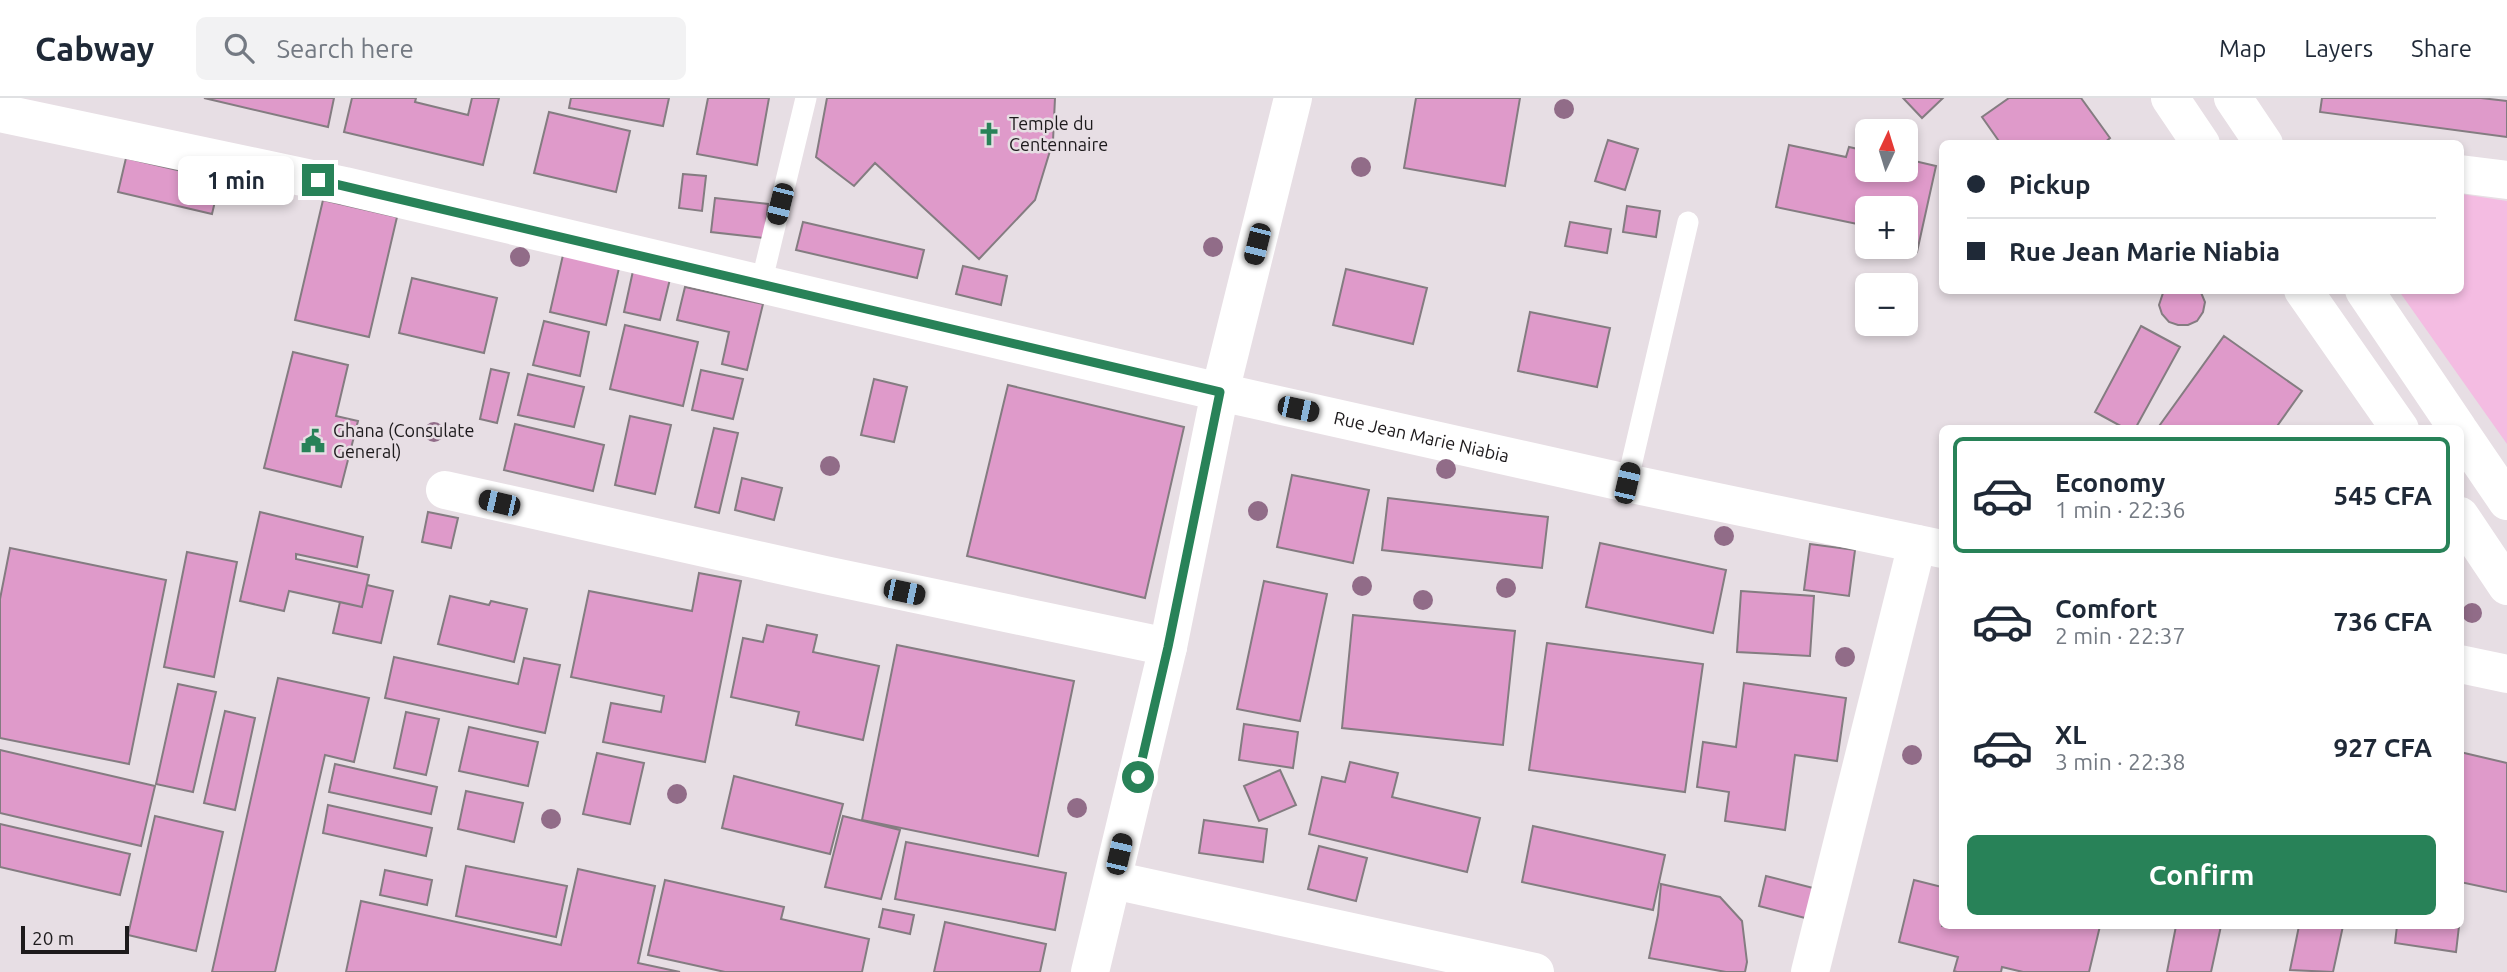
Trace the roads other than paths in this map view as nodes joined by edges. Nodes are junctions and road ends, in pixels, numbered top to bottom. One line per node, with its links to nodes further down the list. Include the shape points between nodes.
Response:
1 (806, 98): 11 (lane)
2 (1293, 98): 14 (street)
3 (2170, 98): 6 (street)
4 (2232, 98): 7 (street)
5 (0, 113): 11 (street, Rue Jean Marie Niabia, via 345,186)
6 (2198, 140)
7 (2261, 140)
8 (2464, 175): 9 (street)
9 (2507, 180)
10 (1688, 222): 18 (lane)
11 (761, 284): 14 (street, Rue Jean Marie Niabia)
12 (2306, 294): 15 (street)
13 (2367, 294): 16 (street)
14 (1220, 392): 18 (street, Rue Jean Marie Niabia); 24 (street)
15 (2397, 425)
16 (2456, 425)
17 (2464, 437): 20 (street)
18 (1627, 483): 22 (street, Rue Jean Marie Niabia)
19 (445, 491): 24 (street)
20 (2507, 501)
21 (2464, 522): 23 (street)
22 (1930, 546): 30 (street)
23 (2507, 586)
24 (1168, 647): 27 (street)
25 (2464, 665): 26 (street)
26 (2507, 674)
27 (1113, 880): 28 (street); 29 (street)
28 (1090, 972)
29 (1535, 972)
30 (1810, 972)

